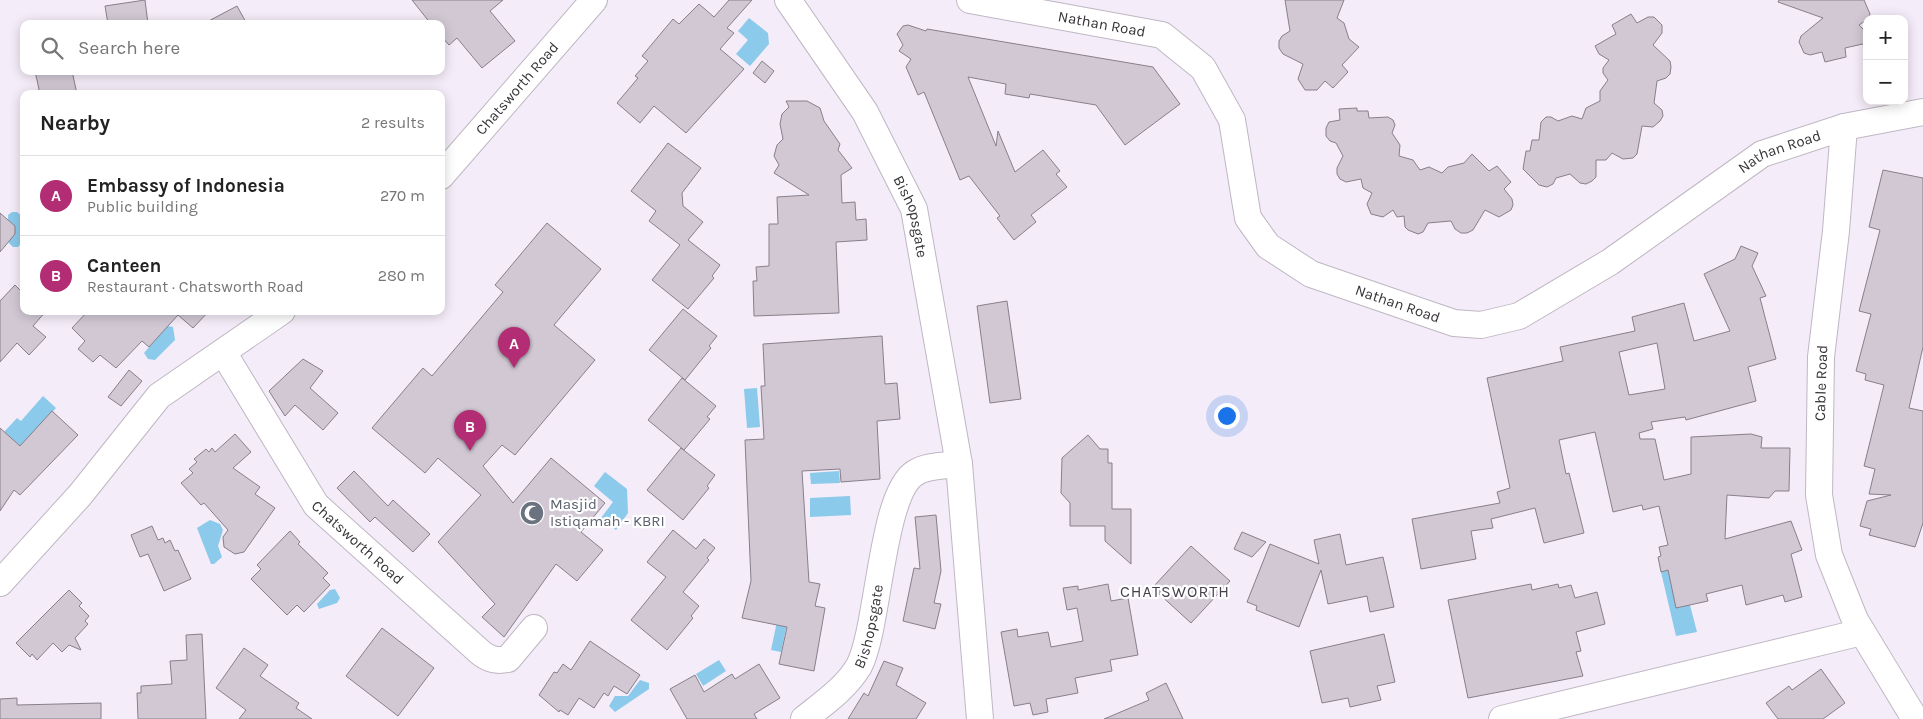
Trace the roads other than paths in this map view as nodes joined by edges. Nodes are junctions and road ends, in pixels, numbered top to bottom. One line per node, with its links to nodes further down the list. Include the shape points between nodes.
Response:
1 (594, 0): 6 (street, Chatsworth Road)
2 (788, 0): 9 (street, Bishopsgate, via 865,112 914,209)
3 (970, 0): 5 (street, Nathan Road, via 1162,35 1203,68 1232,120 1248,218 1268,246 1311,274 1454,323 1481,325 1519,316 1610,262 1762,154)
4 (1923, 112): 5 (street, Nathan Road)
5 (1844, 127): 12 (street, Cable Road, via 1836,231 1820,357 1819,495 1829,555 1854,620)
6 (445, 171)
7 (276, 315): 8 (street)
8 (223, 352): 10 (street, via 159,396 80,496); 11 (street, Chatsworth Road, via 316,505 481,653 498,661 508,659)
9 (959, 464): 13 (street, Bishopsgate, via 914,473 904,486 896,505 876,586 869,640 859,666 843,687); 14 (street, Bishopsgate)
10 (0, 582)
11 (534, 628)
12 (1862, 632): 15 (street); 16 (street, Cable Road)
13 (804, 719)
14 (980, 719)
15 (1502, 719)
16 (1915, 719)

